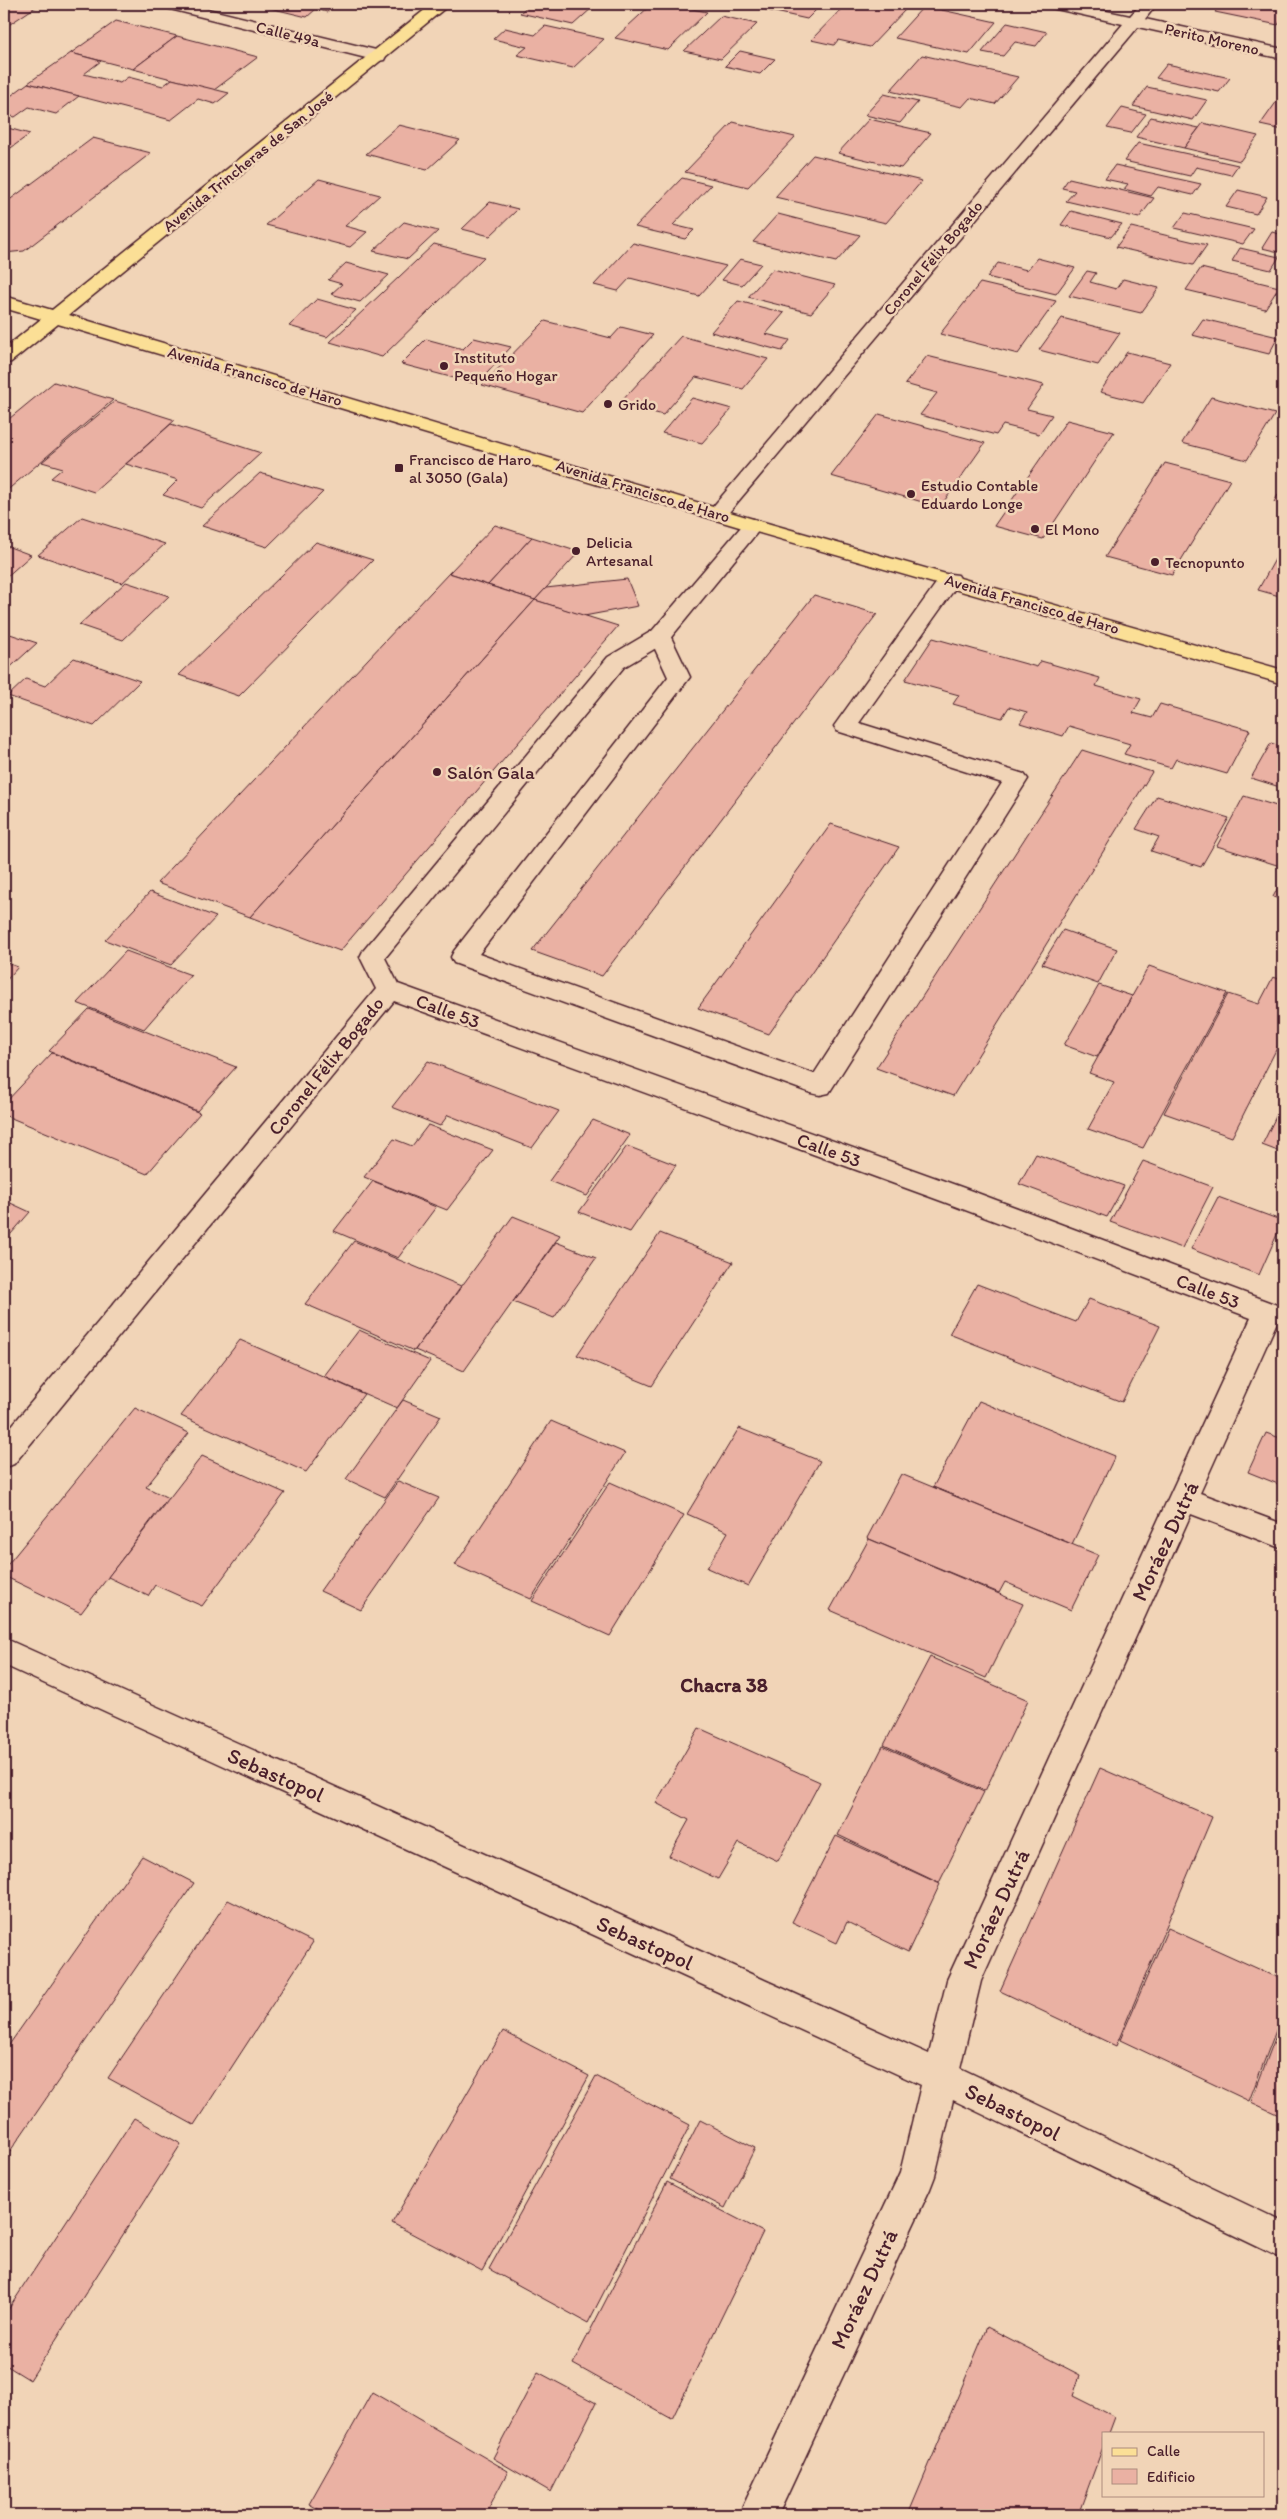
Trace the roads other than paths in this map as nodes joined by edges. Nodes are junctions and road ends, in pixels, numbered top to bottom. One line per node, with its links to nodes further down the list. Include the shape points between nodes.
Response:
1 (168, 4): 7 (street, Calle 49a)
2 (442, 4): 7 (main road, Avenida Trincheras de San José)
3 (1053, 4): 5 (street, Perito Moreno)
4 (1149, 4): 5 (street, Coronel Félix Bogado)
5 (1134, 21): 6 (street, Perito Moreno); 11 (street, Coronel Félix Bogado)
6 (1283, 54)
7 (378, 56): 9 (main road, Avenida Trincheras de San José)
8 (4, 302): 9 (main road, Avenida Francisco de Haro)
9 (54, 317): 10 (main road, Avenida Trincheras de San José); 11 (main road, Avenida Francisco de Haro)
10 (4, 358)
11 (718, 513): 12 (main road, Avenida Francisco de Haro)
12 (753, 525): 13 (main road, Avenida Francisco de Haro); 14 (street, Coronel Félix Bogado)
13 (950, 580): 14 (street, via 845,726 1016,779 820,1086 463,957 679,676); 15 (main road, Avenida Francisco de Haro)
14 (660, 636): 16 (street, Coronel Félix Bogado, via 616,662 372,957)
15 (1283, 677)
16 (389, 990): 17 (street, Calle 53, via 954,1195); 18 (street, Coronel Félix Bogado)
17 (1267, 1313): 19 (street, Moráez Dutrá)
18 (4, 1456)
19 (1184, 1499): 20 (street); 22 (street, Moráez Dutrá, via 964,1980)
20 (1283, 1537)
21 (4, 1651): 22 (street, Sebastopol)
22 (942, 2077): 23 (street, Sebastopol); 24 (street, Moráez Dutrá, via 917,2176)
23 (1283, 2241)
24 (758, 2515)

